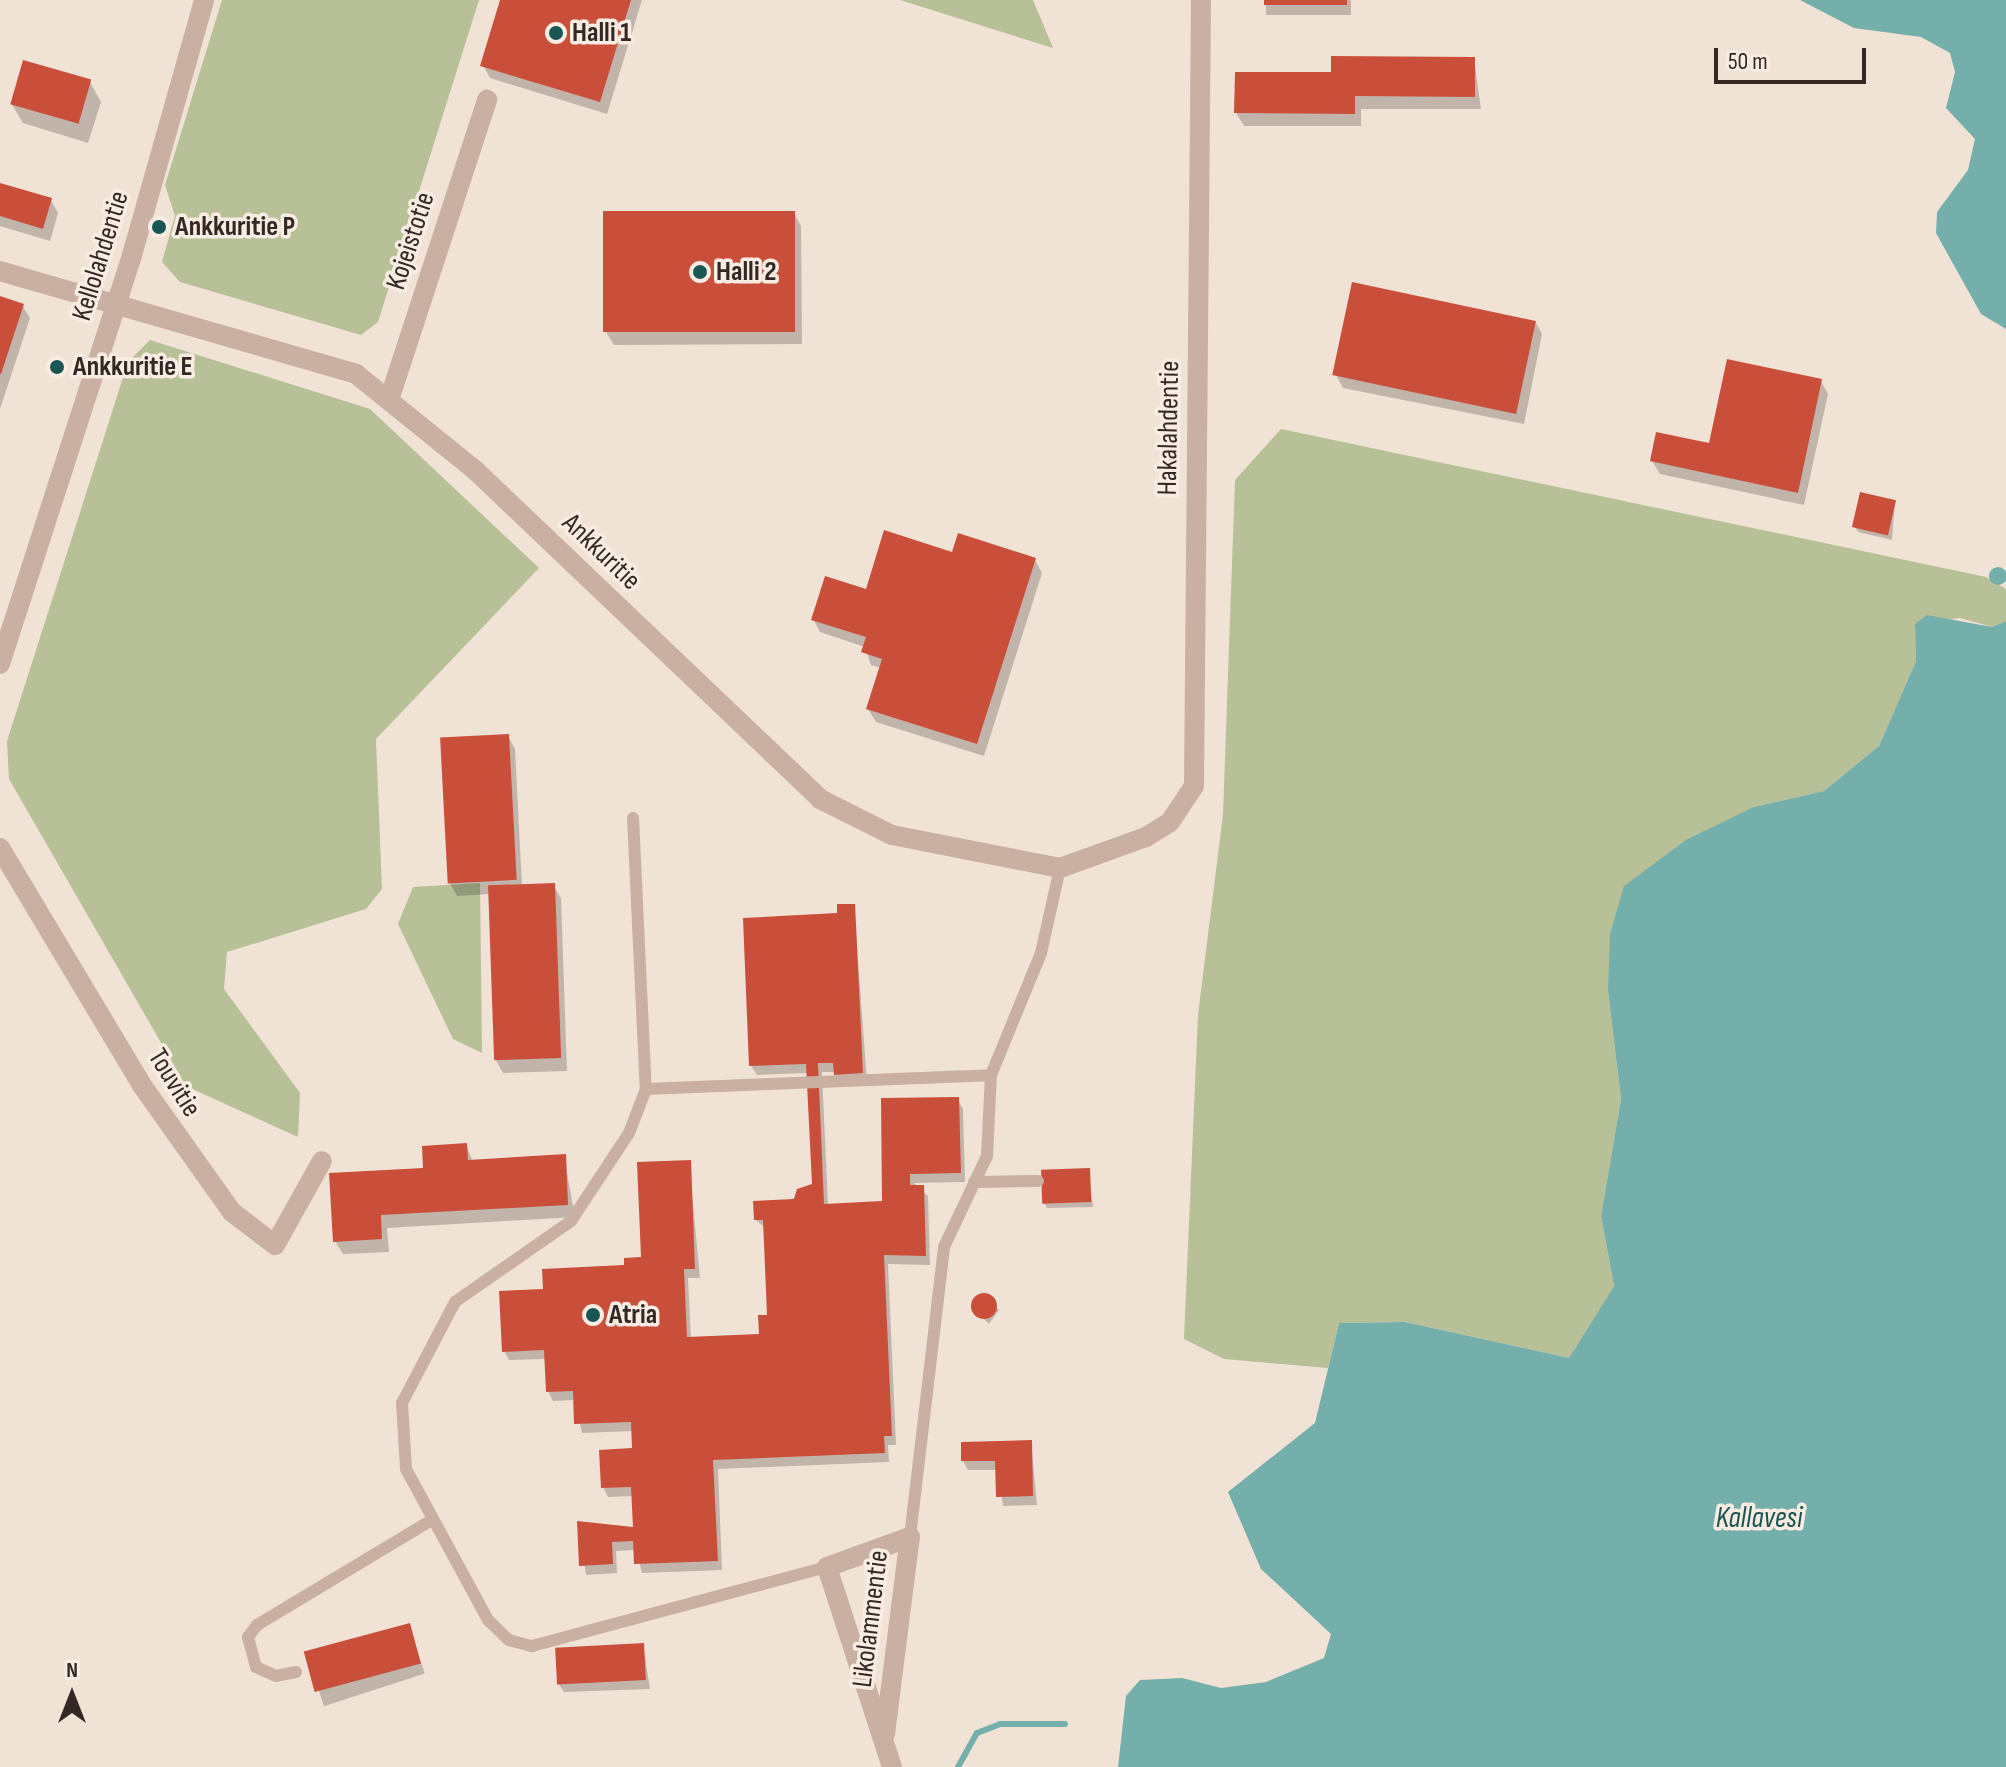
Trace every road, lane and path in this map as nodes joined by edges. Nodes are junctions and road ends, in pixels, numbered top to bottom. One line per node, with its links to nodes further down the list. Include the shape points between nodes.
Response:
1 (204, 0): 5 (street, Kellolahdentie)
2 (1201, 0): 10 (street, Hakalahdentie, via 1194,786 1170,822 1146,837)
3 (487, 100): 6 (street, Kojeistotie)
4 (0, 271): 5 (street, Ankkuritie)
5 (117, 302): 6 (street, Ankkuritie, via 356,374); 7 (street, Kellolahdentie)
6 (389, 400): 10 (street, Ankkuritie, via 476,471 820,799 892,835)
7 (0, 664)
8 (633, 818): 12 (lane)
9 (0, 848): 13 (street, Touvitie, via 141,1084 232,1212 275,1245)
10 (1060, 868): 11 (lane, via 1041,953)
11 (991, 1075): 12 (lane); 15 (lane, via 987,1156)
12 (646, 1089): 16 (lane, via 629,1133 571,1221 475,1283 455,1302 426,1352 402,1403 399,1435)
13 (322, 1161)
14 (1038, 1181): 15 (lane)
15 (974, 1182): 17 (lane, via 944,1247)
16 (432, 1520): 18 (lane, via 488,1620 509,1640 532,1646); 19 (lane, via 257,1625 248,1637 256,1667 276,1676)
17 (910, 1537): 18 (street, Likolammentie); 20 (street, Likolammentie)
18 (827, 1567): 20 (street, Likolammentie)
19 (296, 1672)
20 (885, 1734): 21 (street, Likolammentie)
21 (892, 1767)

